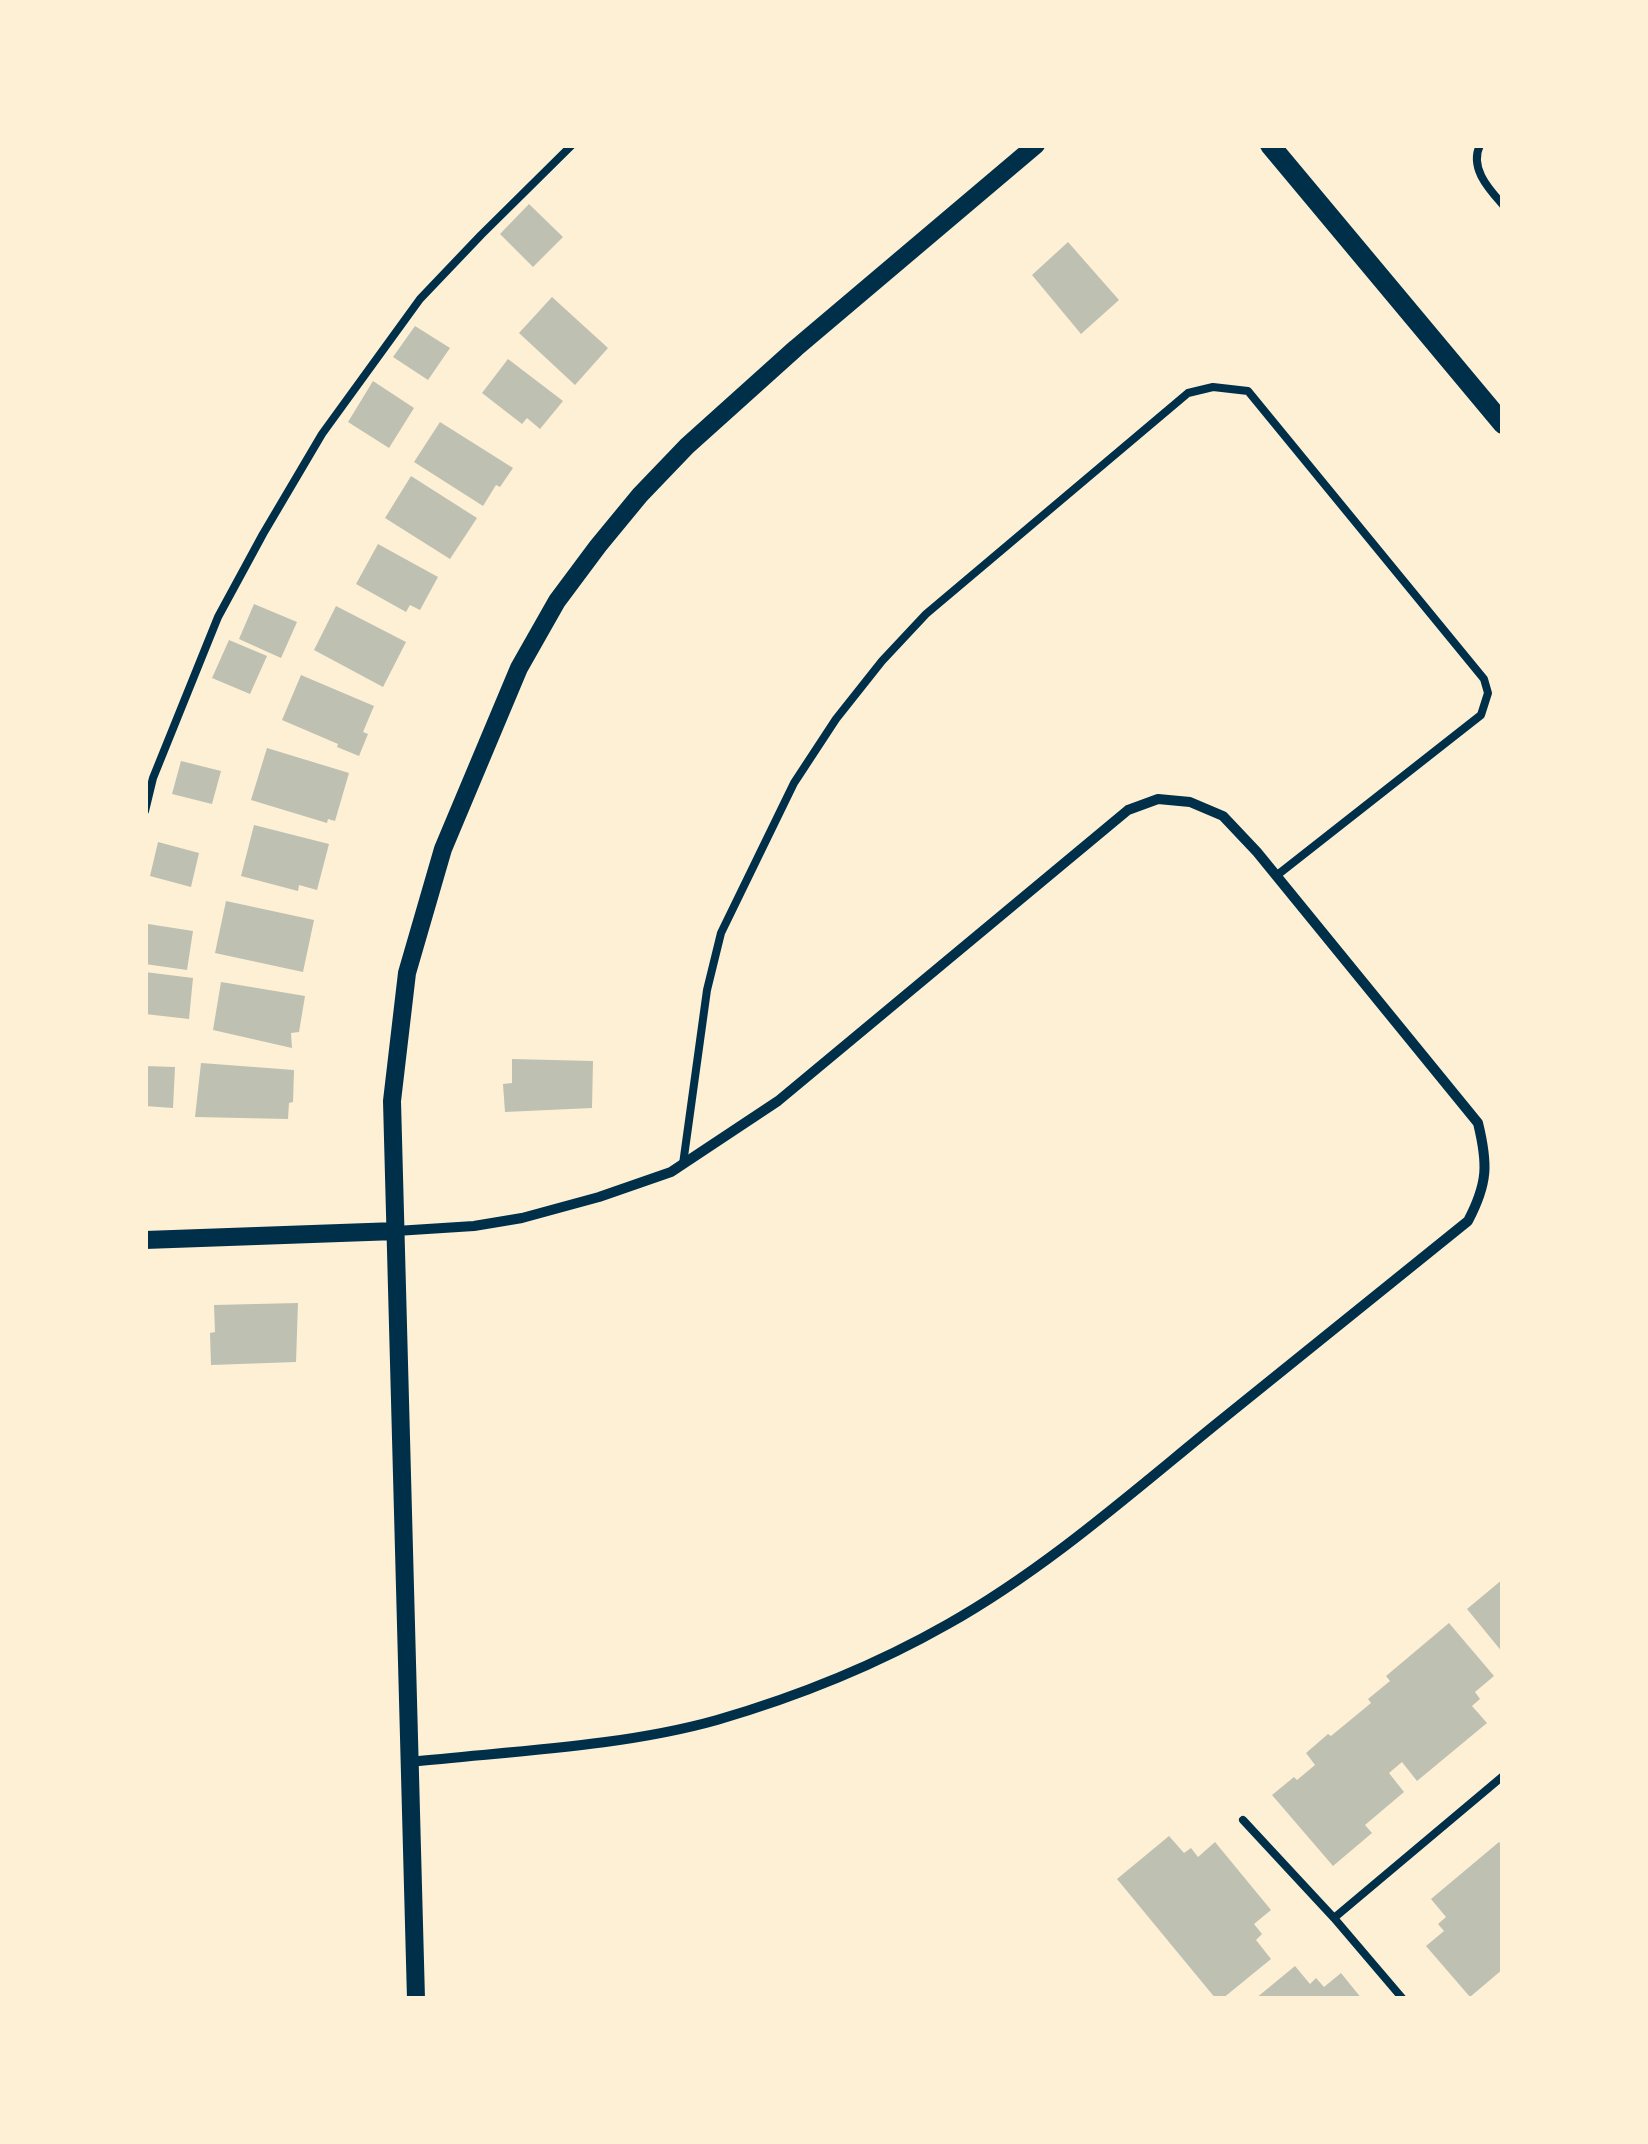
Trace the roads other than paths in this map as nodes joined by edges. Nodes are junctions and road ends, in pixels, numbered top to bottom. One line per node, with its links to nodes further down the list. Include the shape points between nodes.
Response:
1 (572, 145): 7 (lane, via 420,299 322,434 218,617)
2 (1036, 145): 10 (street, via 687,446 557,602 519,668 442,849 407,974 392,1101)
3 (1270, 145): 6 (main road)
4 (1480, 145): 5 (lane, via 1482,179)
5 (1503, 205)
6 (1503, 424)
7 (145, 811)
8 (1276, 876): 9 (street, via 1223,816 1190,802 1158,799 1128,810 778,1100); 9 (lane, via 1481,715 1488,694 1484,679 1248,391 1213,387 1188,393 926,614 836,719 794,783 722,933); 12 (street, via 1478,1123 1485,1165 1482,1194 1468,1220 1097,1521 949,1624 798,1694 716,1720 646,1736)
9 (683, 1164): 10 (street, via 522,1218)
10 (396, 1230): 11 (street); 12 (street)
11 (145, 1240)
12 (410, 1762): 16 (street)
13 (1503, 1776): 15 (lane)
14 (1243, 1820): 15 (lane)
15 (1334, 1918): 17 (lane)
16 (416, 1999)
17 (1402, 1999)

